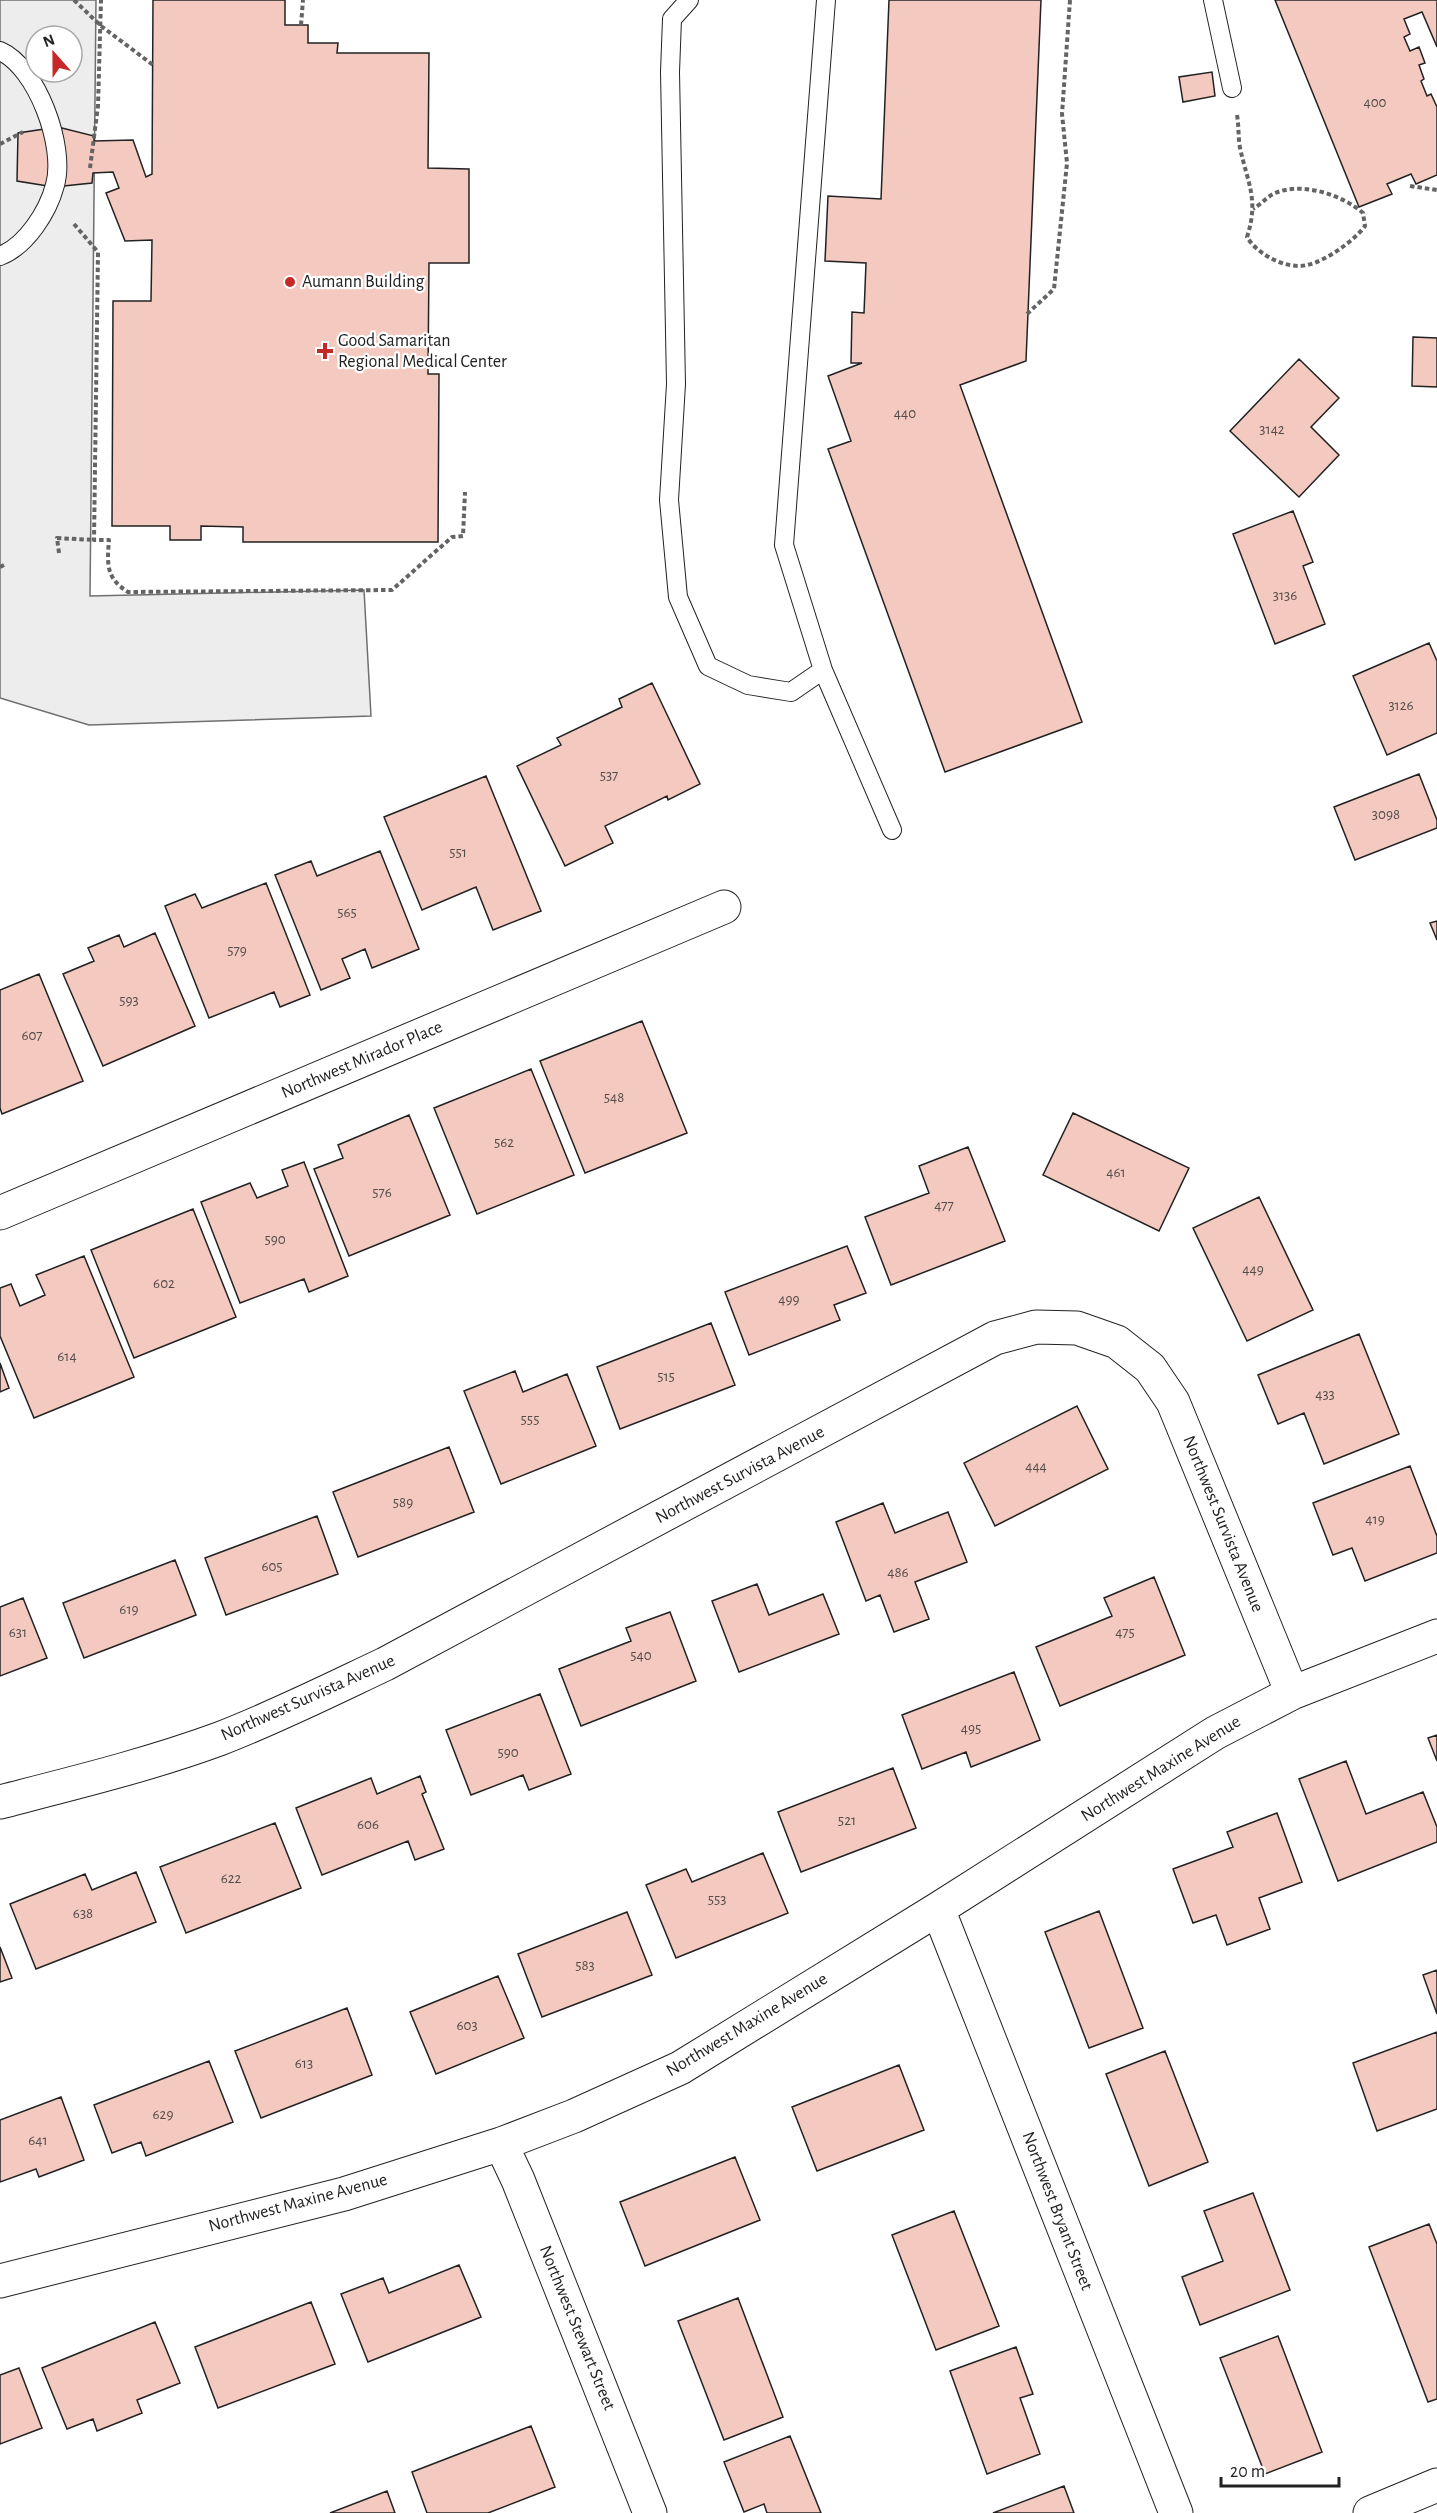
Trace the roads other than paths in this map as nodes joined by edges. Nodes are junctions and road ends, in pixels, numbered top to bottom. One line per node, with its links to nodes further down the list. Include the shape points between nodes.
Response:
1 (689, 0): 7 (lane, via 672,20 670,72 676,384 669,500 678,597 708,666 748,685 791,692)
2 (826, 0): 7 (lane, via 784,545)
3 (1213, 0): 5 (lane)
4 (0, 51): 6 (lane, via 27,74 45,105 56,142 56,184 29,236)
5 (1232, 88)
6 (0, 256)
7 (823, 670): 8 (lane)
8 (892, 830)
9 (724, 907): 10 (street, Northwest Mirador Place)
10 (0, 1213)
11 (1437, 1636): 12 (street, Northwest Maxine Avenue)
12 (1292, 1692): 13 (street, Northwest Survista Avenue, via 1173,1402 1156,1376 1116,1342 1077,1328 1036,1327 995,1338 385,1664 300,1705 218,1739 123,1770); 14 (street, Northwest Maxine Avenue, via 1215,1733)
13 (0, 1802)
14 (938, 1909): 15 (street, Northwest Maxine Avenue, via 680,2068); 19 (street, Northwest Bryant Street)
15 (501, 2144): 16 (street, Northwest Maxine Avenue, via 344,2194); 18 (street, Northwest Stewart Street)
16 (0, 2281)
17 (1437, 2485): 20 (street)
18 (650, 2513)
19 (1176, 2513)
20 (1370, 2513)

